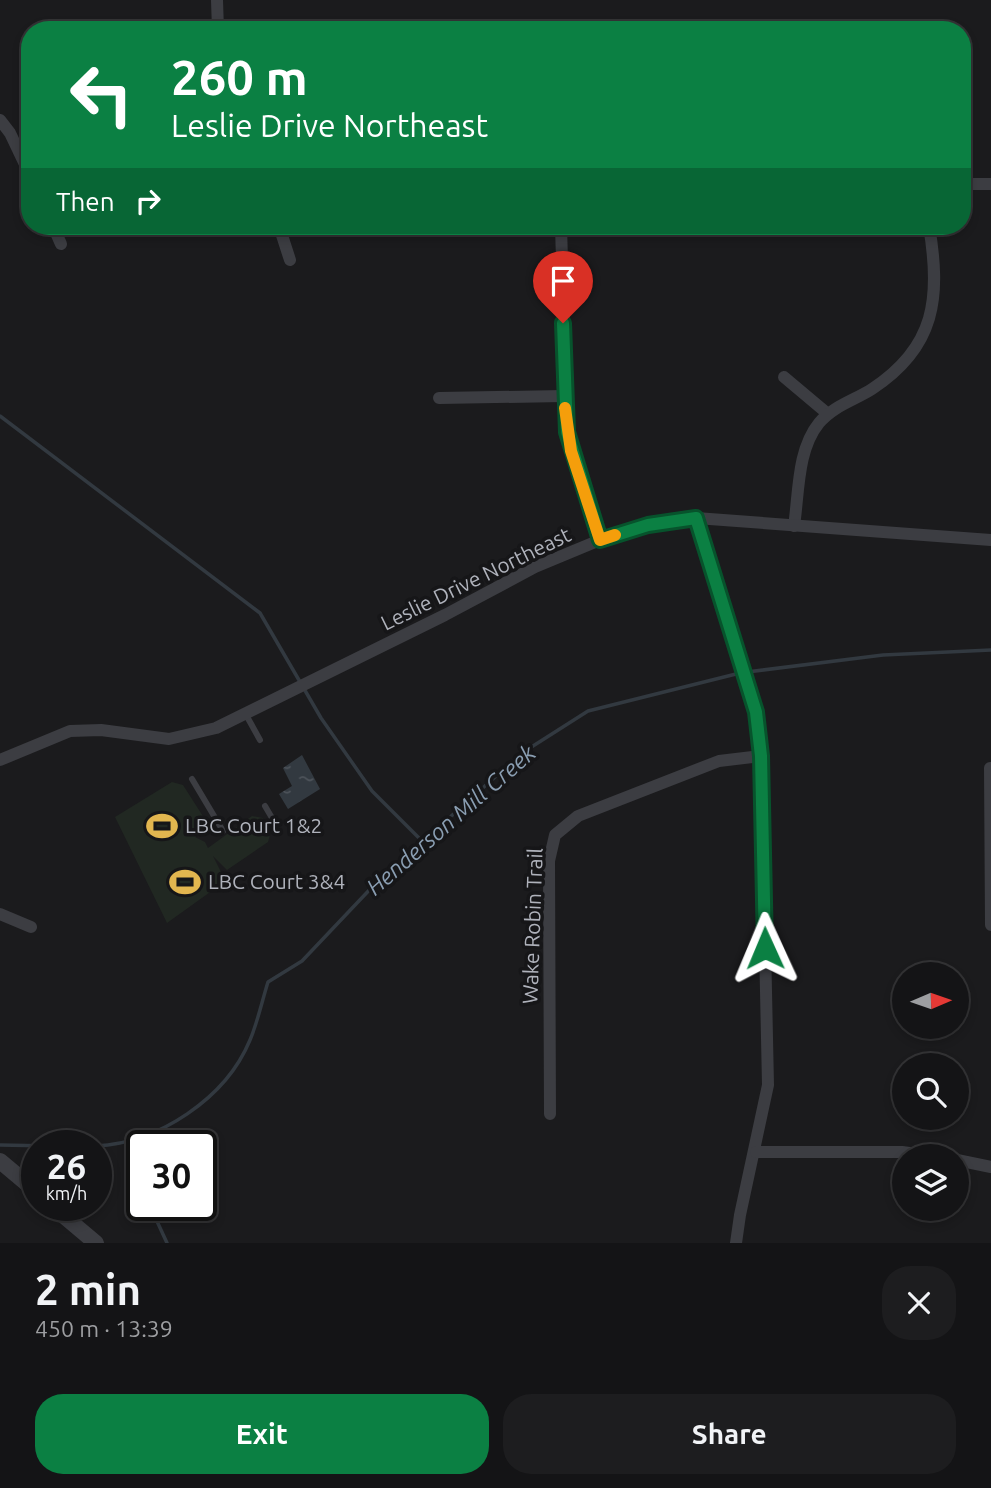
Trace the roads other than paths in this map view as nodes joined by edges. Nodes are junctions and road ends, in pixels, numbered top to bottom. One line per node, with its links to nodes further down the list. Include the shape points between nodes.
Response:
1 (217, 0): 2 (street)
2 (218, 21)
3 (0, 120): 4 (street)
4 (21, 156)
5 (971, 184): 6 (street)
6 (991, 184)
7 (57, 235): 11 (street)
8 (282, 235): 12 (street)
9 (561, 235): 14 (street)
10 (930, 235): 16 (street, via 934,290 919,345 893,374)
11 (61, 244)
12 (290, 260)
13 (784, 377): 16 (street)
14 (564, 396): 15 (street); 19 (street, via 571,451)
15 (439, 398)
16 (828, 414): 18 (street, via 804,454)
17 (696, 518): 18 (street, Leslie Drive Northeast); 19 (street, Leslie Drive Northeast, via 648,525); 23 (street, via 756,712)
18 (794, 526): 20 (street, Leslie Drive Northeast)
19 (600, 540): 21 (street, Leslie Drive Northeast, via 535,567)
20 (991, 540)
21 (245, 713): 22 (lane); 24 (street, Leslie Drive Northeast, via 216,728 169,739 70,731)
22 (260, 740)
23 (761, 756): 33 (street, Wake Robin Trail, via 719,761 578,817 555,835 550,861); 34 (street, via 768,1086)
24 (0, 760)
25 (990, 768): 31 (street)
26 (192, 779): 29 (lane)
27 (265, 806): 28 (lane)
28 (275, 823)
29 (223, 831)
30 (0, 914): 32 (street)
31 (991, 925)
32 (31, 927)
33 (550, 1114)
34 (756, 1152): 35 (street); 42 (street)
35 (892, 1152)
36 (0, 1161): 39 (street)
37 (969, 1162): 38 (street)
38 (991, 1167)
39 (21, 1179)
40 (70, 1221): 41 (street)
41 (96, 1243)
42 (737, 1243)

